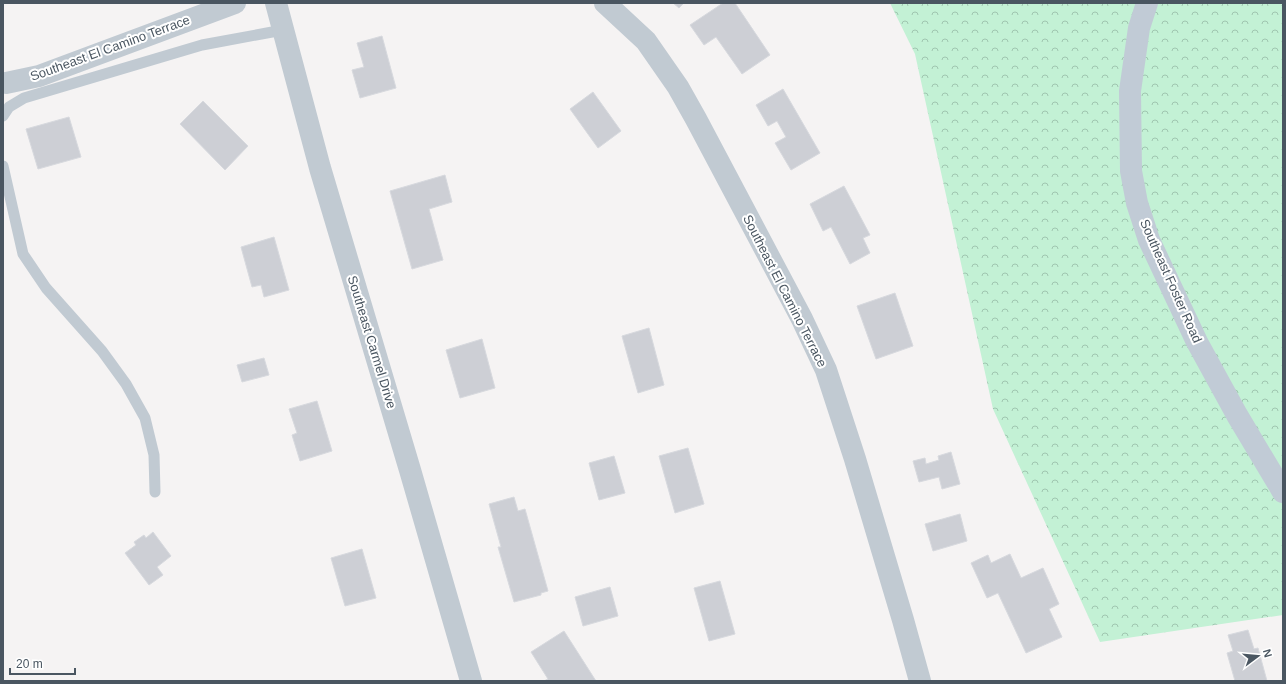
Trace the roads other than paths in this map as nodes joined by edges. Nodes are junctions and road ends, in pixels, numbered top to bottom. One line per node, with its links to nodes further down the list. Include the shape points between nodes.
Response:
1 (235, 3): 6 (street, Southeast El Camino Terrace, via 38,76)
2 (276, 3): 5 (street, Southeast Carmel Drive)
3 (605, 3): 12 (street, Southeast El Camino Terrace, via 646,41 678,87 805,325 826,370 855,459)
4 (1147, 3): 10 (main road, Southeast Foster Road, via 1139,28 1130,91 1131,171 1137,203 1149,240 1197,342)
5 (284, 30): 7 (lane, via 202,45 24,98 9,107); 11 (street, Southeast Carmel Drive, via 320,168)
6 (6, 83)
7 (3, 116)
8 (3, 166): 9 (lane, via 23,254 46,288 102,352 126,384 145,418 154,454)
9 (154, 492)
10 (1283, 492)
11 (471, 681)
12 (920, 681)

